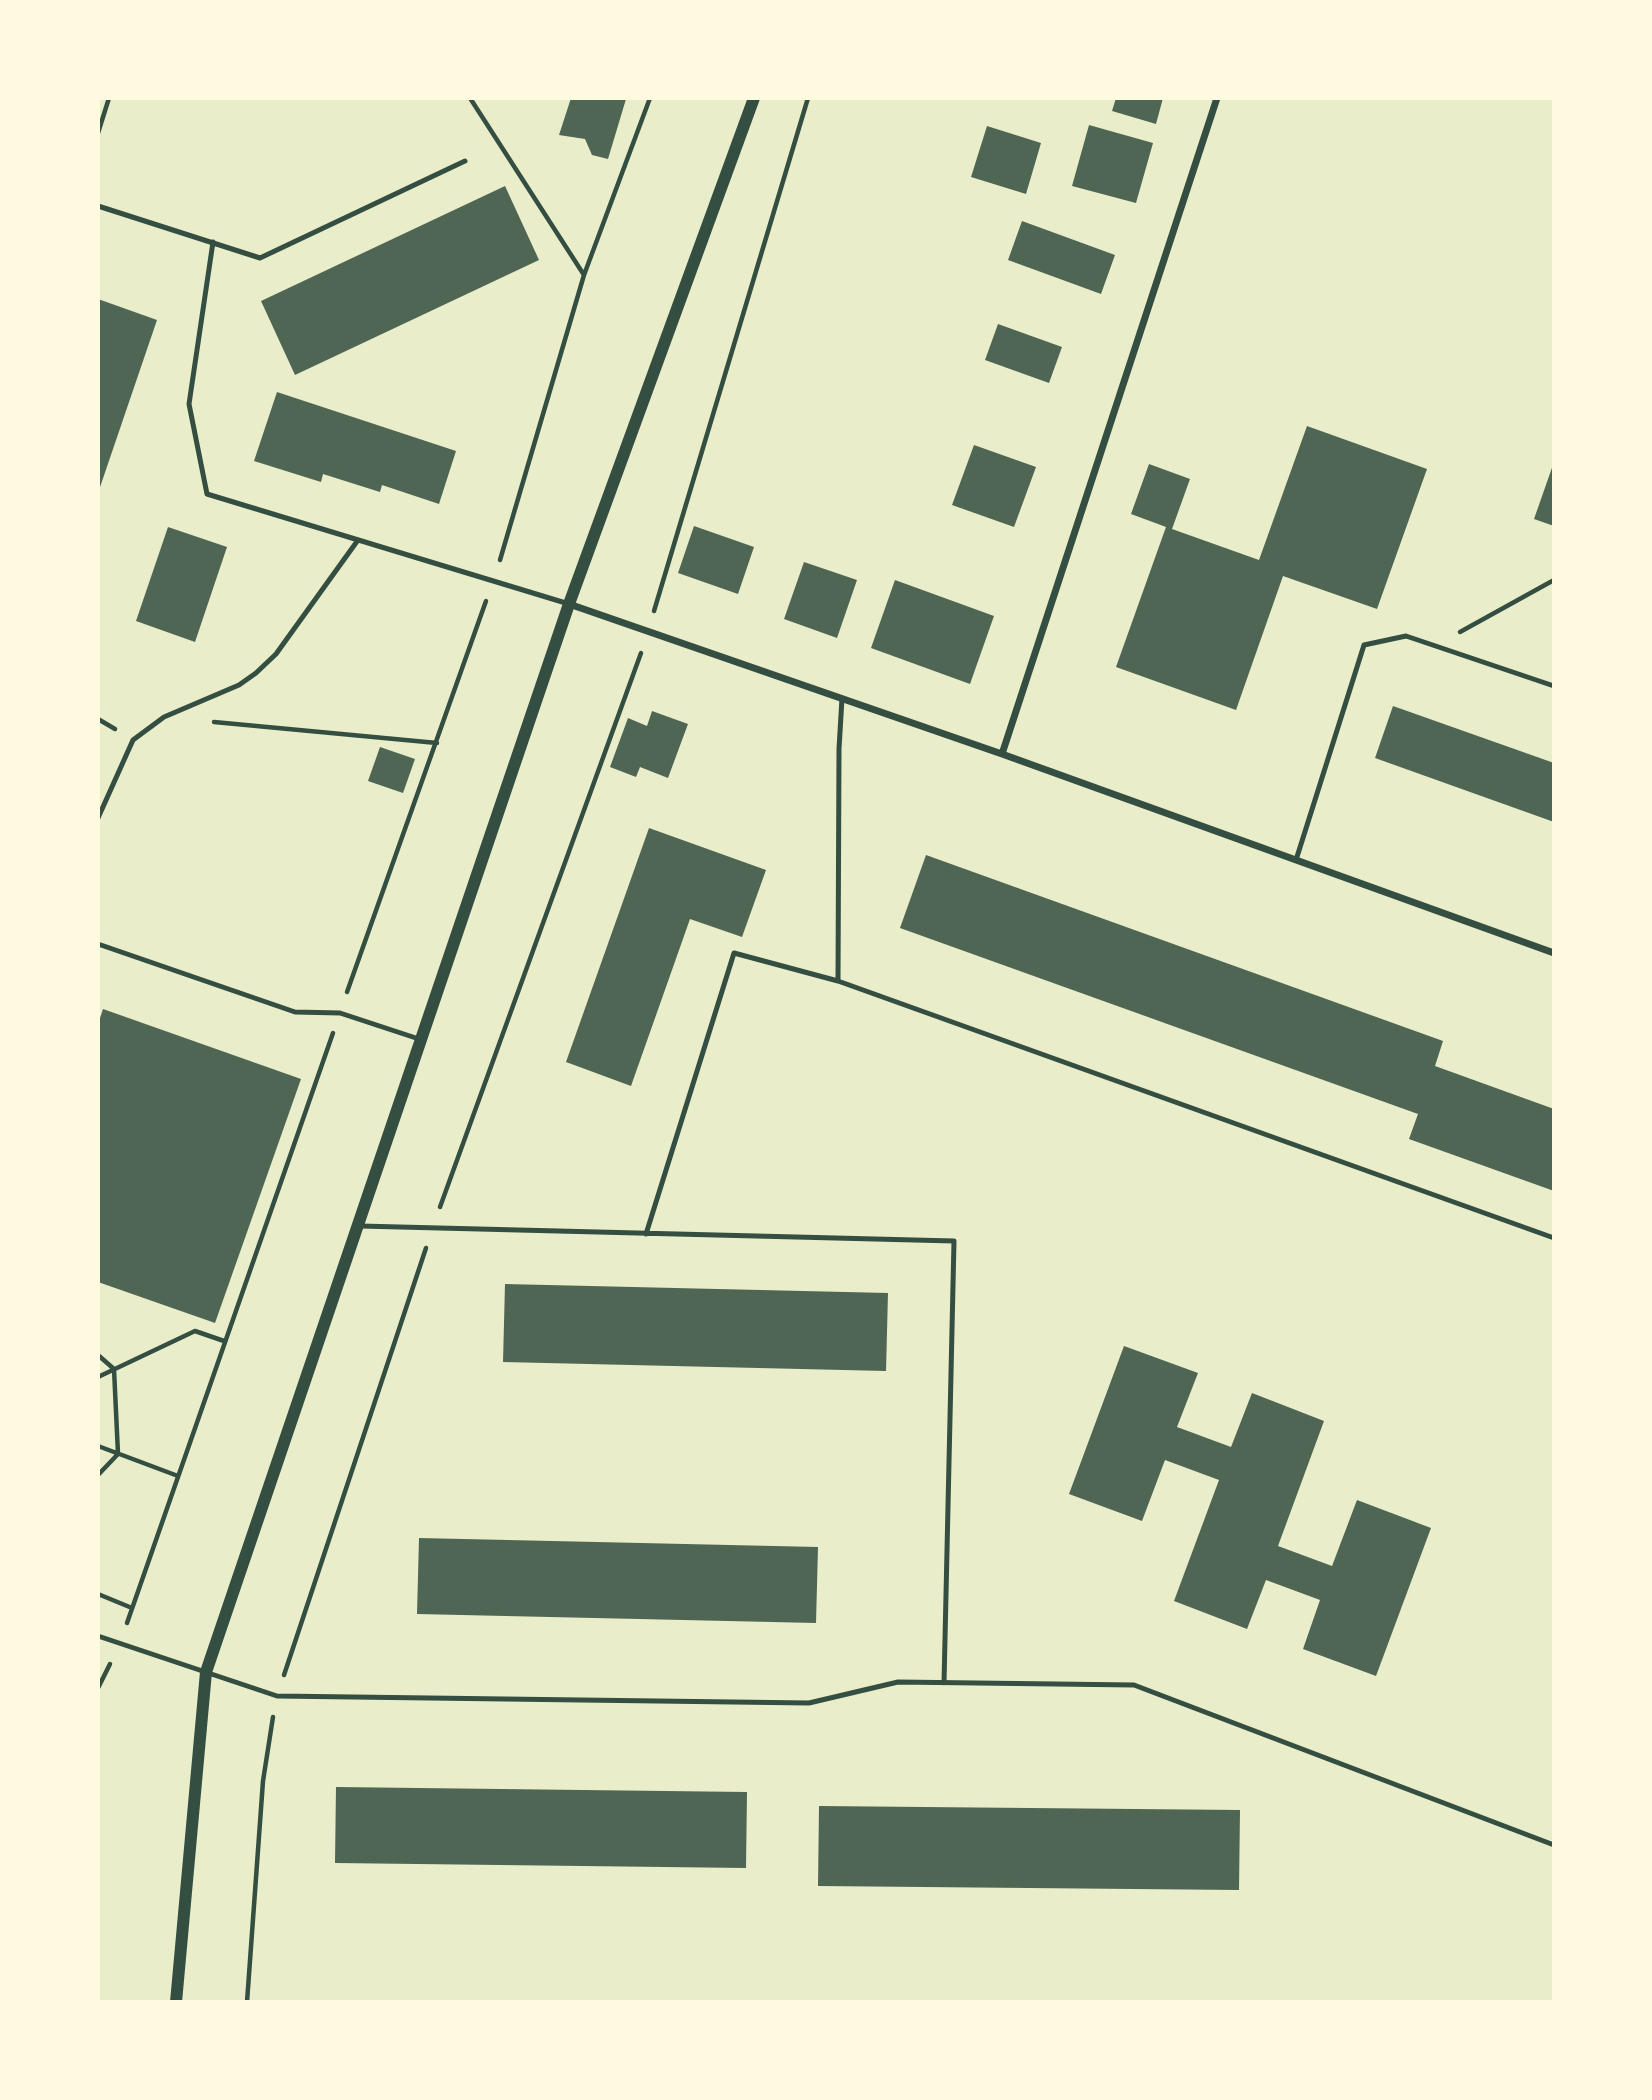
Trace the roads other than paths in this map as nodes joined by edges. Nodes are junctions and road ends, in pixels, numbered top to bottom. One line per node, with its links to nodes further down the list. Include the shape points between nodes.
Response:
1 (754, 98): 7 (street)
2 (1217, 98): 10 (street)
3 (465, 161): 5 (lane, via 260,258)
4 (98, 207): 5 (lane)
5 (213, 242): 6 (lane, via 189,404 207,494)
6 (358, 540): 7 (lane); 11 (lane, via 276,654 256,673 164,717 133,740)
7 (569, 604): 9 (street); 16 (street)
8 (1554, 686): 12 (lane, via 1406,636 1364,645)
9 (842, 698): 10 (street); 15 (lane)
10 (1002, 754): 12 (street)
11 (98, 818)
12 (1296, 860): 14 (street)
13 (98, 944): 16 (lane, via 295,1012 340,1013)
14 (1554, 953)
15 (838, 981): 18 (lane, via 734,953); 19 (lane)
16 (421, 1039): 17 (street)
17 (358, 1226): 18 (lane); 21 (street)
18 (646, 1234): 22 (lane, via 954,1241)
19 (1554, 1238)
20 (98, 1636): 21 (lane)
21 (206, 1672): 22 (lane, via 276,1696 809,1703 898,1682); 24 (street)
22 (944, 1683): 23 (lane, via 1134,1685)
23 (1554, 1845)
24 (176, 2002)

